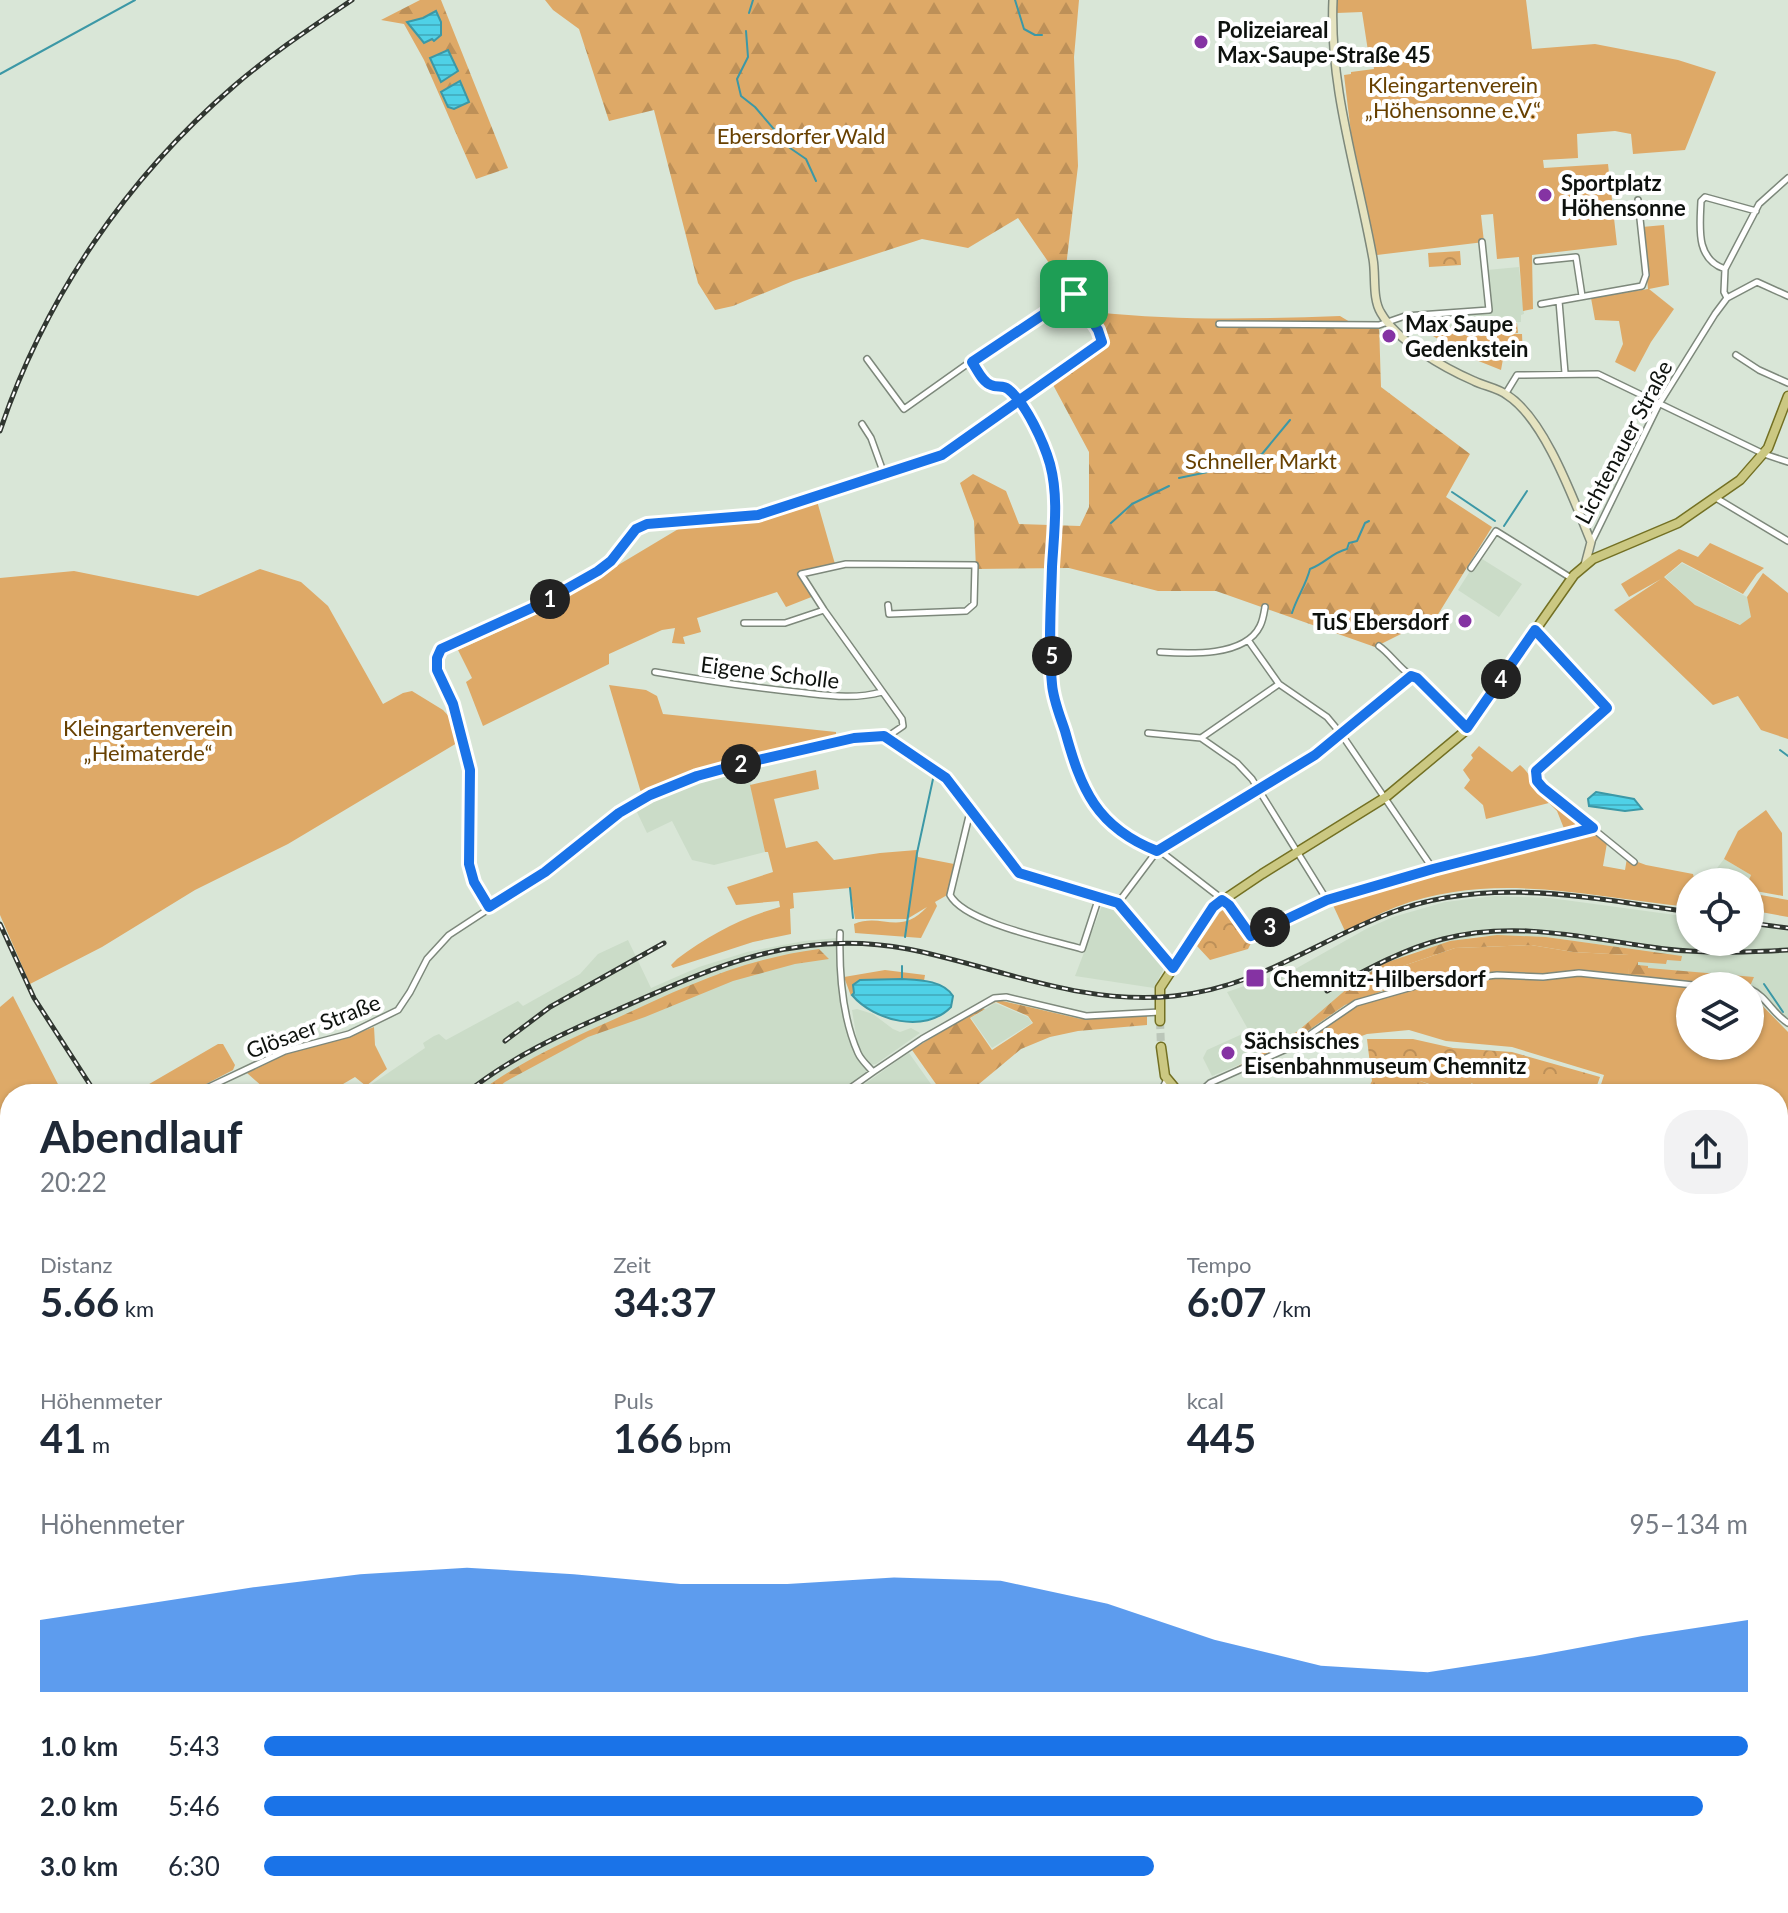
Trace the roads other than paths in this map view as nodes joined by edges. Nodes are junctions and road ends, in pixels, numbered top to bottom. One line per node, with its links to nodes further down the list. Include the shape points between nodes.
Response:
1 (1333, 0): 13 (street, via 1349,152 1377,304)
2 (1788, 178): 4 (street)
3 (1638, 200): 8 (street, via 1646,280 1642,286)
4 (1756, 211): 7 (street); 7 (street, via 1705,197 1701,201 1702,246 1709,259)
5 (1482, 242): 13 (street, via 1489,310)
6 (1537, 261): 8 (street, via 1576,257)
7 (1725, 269): 10 (street)
8 (1582, 296): 11 (street)
9 (1788, 296): 10 (street, via 1754,282)
10 (1727, 298): 23 (street, Lichtenauer Straße)
11 (1559, 301): 12 (street); 18 (street)
12 (1541, 304)
13 (1388, 320): 14 (street, via 1352,326); 20 (street, via 1444,367)
14 (1219, 324)
15 (1736, 355): 19 (street)
16 (867, 359): 17 (street, via 904,409)
17 (972, 362): 22 (street, via 985,381 1007,388); 22 (street, via 1074,294 1102,342)
18 (1565, 373): 20 (street, via 1517,375); 23 (street, via 1598,374)
19 (1788, 383)
20 (1506, 393): 30 (street, via 1539,430)
21 (1788, 396): 25 (main road)
22 (1018, 402): 27 (street, via 942,455); 55 (street, via 1045,448 1053,479 1052,685 1073,765 1103,815 1127,836)
23 (1659, 404): 25 (street); 30 (street, Lichtenauer Straße)
24 (862, 424): 27 (street)
25 (1764, 454): 26 (street); 28 (main road)
26 (1788, 462)
27 (884, 474): 63 (street, via 758,515 647,524 636,529 598,571 441,649 437,670 453,704 470,770 469,864)
28 (1716, 498): 29 (street); 31 (main road, via 1671,527)
29 (1788, 541)
30 (1591, 542): 31 (street, Lichtenauer Straße)
31 (1585, 565): 33 (main road)
32 (1471, 568): 33 (street, via 1496,531)
33 (1571, 578): 38 (main road)
34 (888, 605): 36 (street, via 889,614 966,611 974,604 975,565 834,565 803,572 801,577)
35 (1265, 607): 39 (street, via 1260,626)
36 (824, 610): 37 (street, via 785,623); 45 (street)
37 (744, 623)
38 (1535, 630): 46 (main road); 54 (street, via 1607,708 1536,771 1543,788)
39 (1248, 640): 41 (street, via 1219,651); 44 (street)
40 (1379, 646): 43 (street)
41 (1160, 652)
42 (655, 672): 45 (street, Eigene Scholle, via 846,698)
43 (1411, 676): 46 (street); 48 (street)
44 (1279, 684): 48 (street, via 1327,717); 50 (street)
45 (882, 692): 49 (street, via 904,723)
46 (1467, 728): 52 (main road)
47 (1148, 733): 50 (street)
48 (1342, 735): 51 (street); 52 (street)
49 (887, 737): 53 (street, via 946,778); 63 (street, Glösaer Straße, via 854,738 745,763 660,791 629,807)
50 (1201, 738): 51 (street, via 1241,767)
51 (1260, 791): 55 (street); 56 (street)
52 (1386, 797): 56 (main road); 58 (street)
53 (972, 812): 59 (street, via 1019,873); 59 (street, via 950,895 960,906 996,924 1082,949)
54 (1593, 828): 57 (street); 58 (street)
55 (1157, 851): 60 (street); 62 (street)
56 (1298, 852): 60 (main road); 61 (street)
57 (1634, 862)
58 (1433, 869): 61 (street)
59 (1099, 897): 62 (street)
60 (1222, 900): 61 (street, via 1251,936); 65 (main road)
61 (1327, 900)
62 (1118, 903): 65 (street)
63 (489, 907): 73 (street, Glösaer Straße, via 434,949 398,1010 349,1034 285,1051)
64 (840, 933): 71 (street, via 841,976 853,1038)
65 (1173, 968): 68 (main road, via 1159,990)
66 (1676, 983): 77 (street, via 1579,973 1497,975 1411,987 1346,1008 1302,1041)
67 (1764, 1000): 69 (street)
68 (1160, 1016): 71 (street, via 1086,1016 994,998)
69 (1788, 1023)
70 (1161, 1047): 72 (main road)
71 (873, 1072): 74 (street)
72 (1167, 1079): 75 (street); 76 (main road)
73 (215, 1084)
74 (856, 1084)
75 (1165, 1084)
76 (1171, 1084)
77 (1209, 1084)

